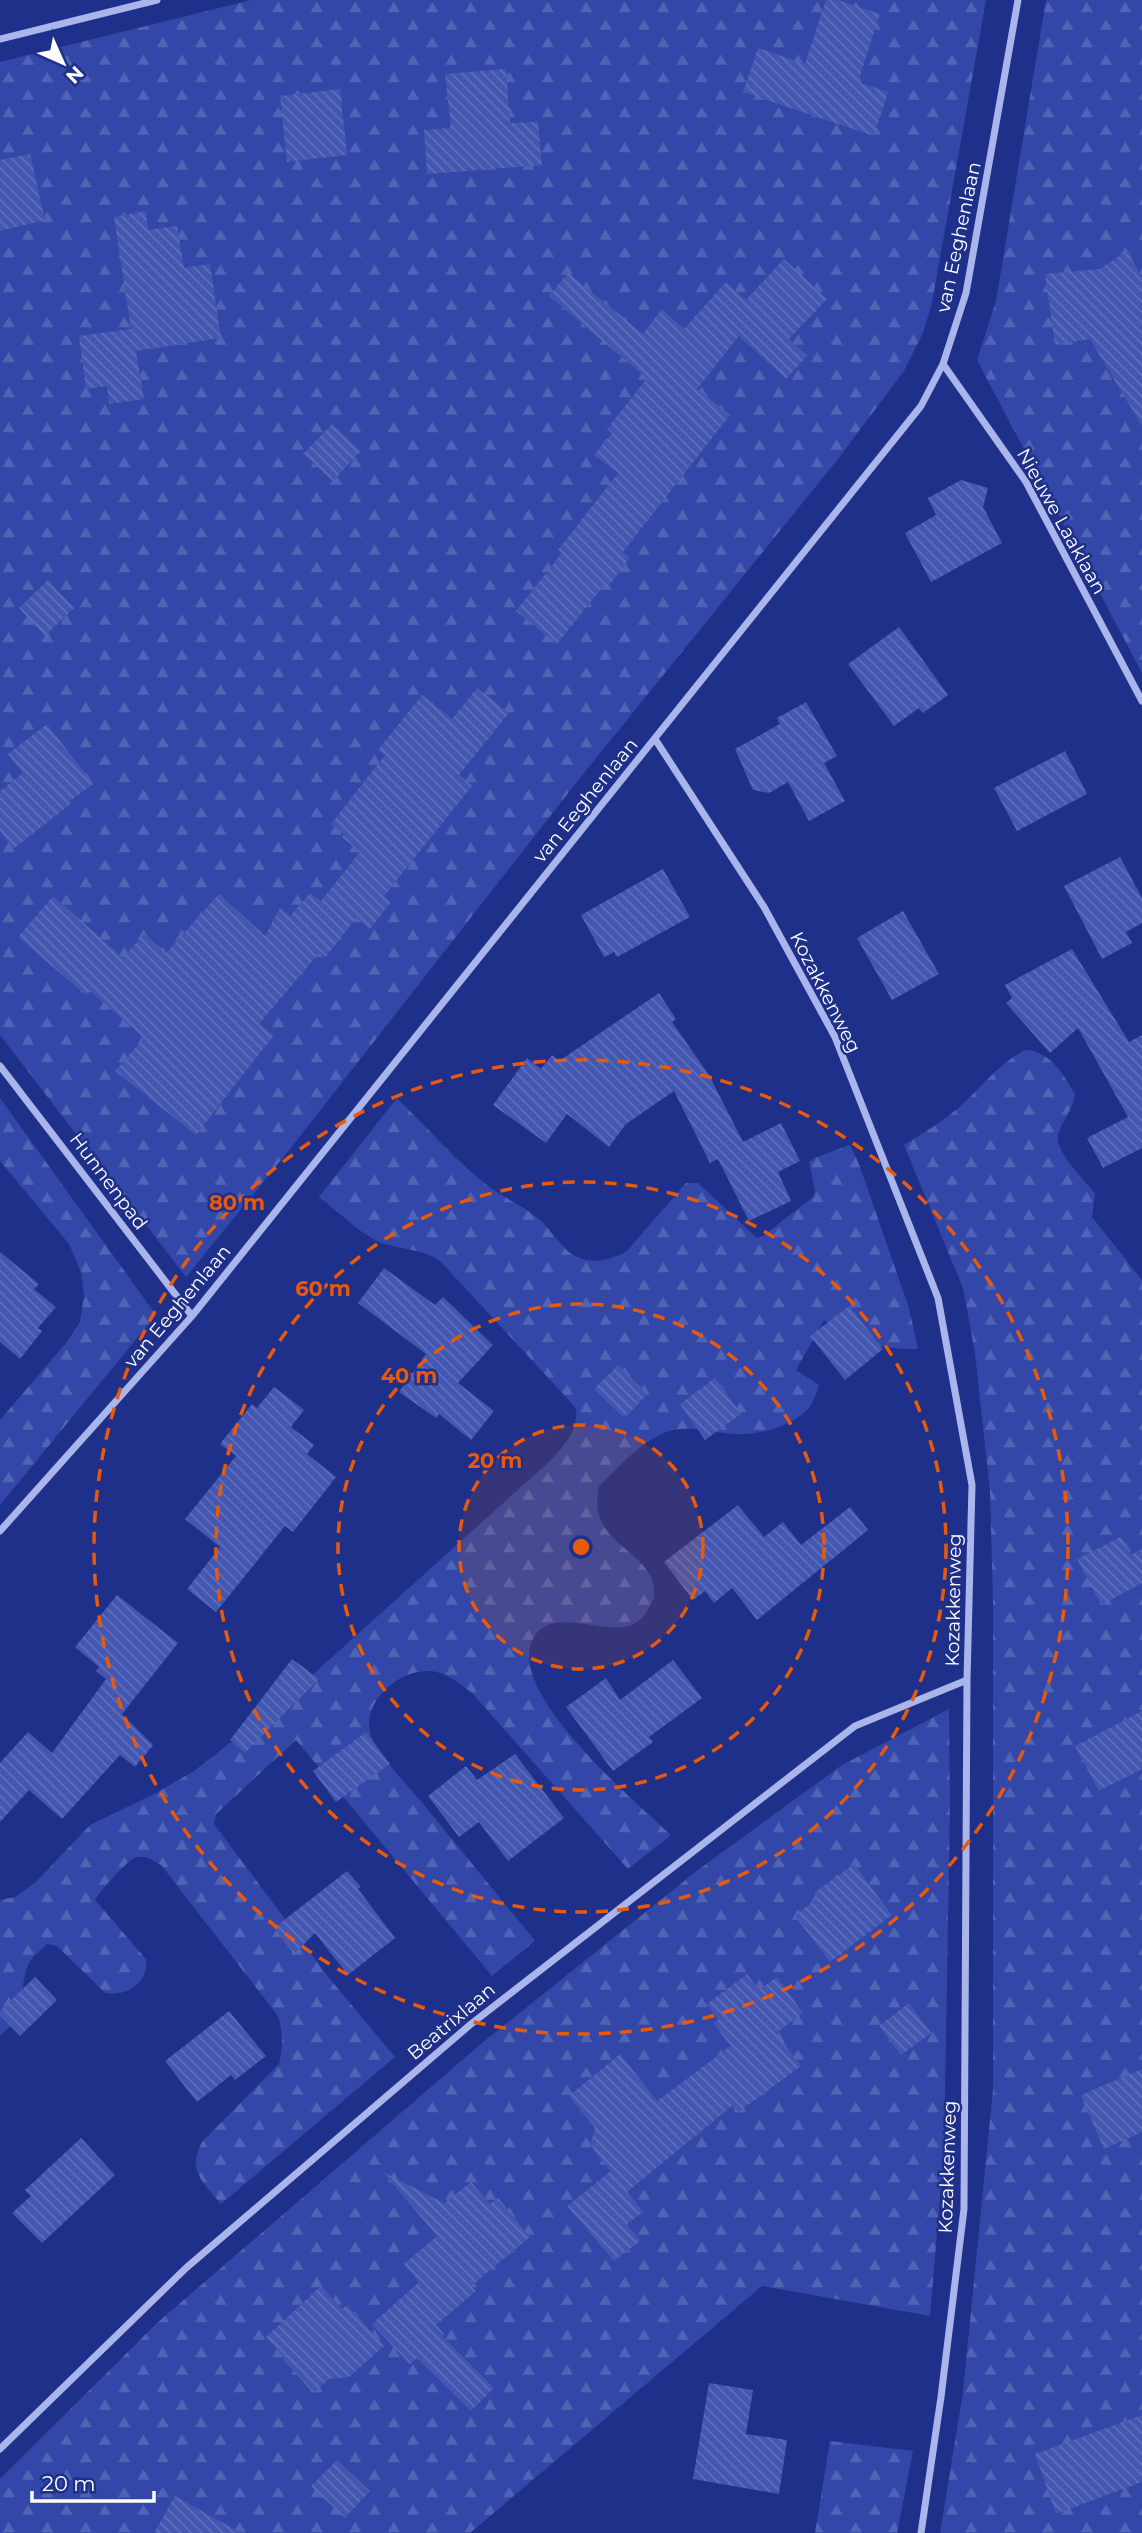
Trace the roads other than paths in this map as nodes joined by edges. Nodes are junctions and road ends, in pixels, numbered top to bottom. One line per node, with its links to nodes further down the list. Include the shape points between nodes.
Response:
1 (156, 0): 3 (street)
2 (1018, 0): 4 (street, van Eeghenlaan, via 966,293)
3 (0, 39)
4 (943, 364): 5 (street, Nieuwe Laaklaan, via 1026,482); 6 (street, van Eeghenlaan, via 921,406)
5 (1142, 701)
6 (654, 739): 8 (street, van Eeghenlaan); 10 (street, Kozakkenweg, via 764,907 835,1037 938,1298 972,1485)
7 (0, 1066): 8 (street, Hunnenpad)
8 (192, 1316): 9 (street, van Eeghenlaan)
9 (0, 1531)
10 (967, 1680): 11 (street, Beatrixlaan, via 855,1726 471,2024 186,2268); 12 (street, Kozakkenweg, via 964,2209)
11 (0, 2449)
12 (921, 2533)

